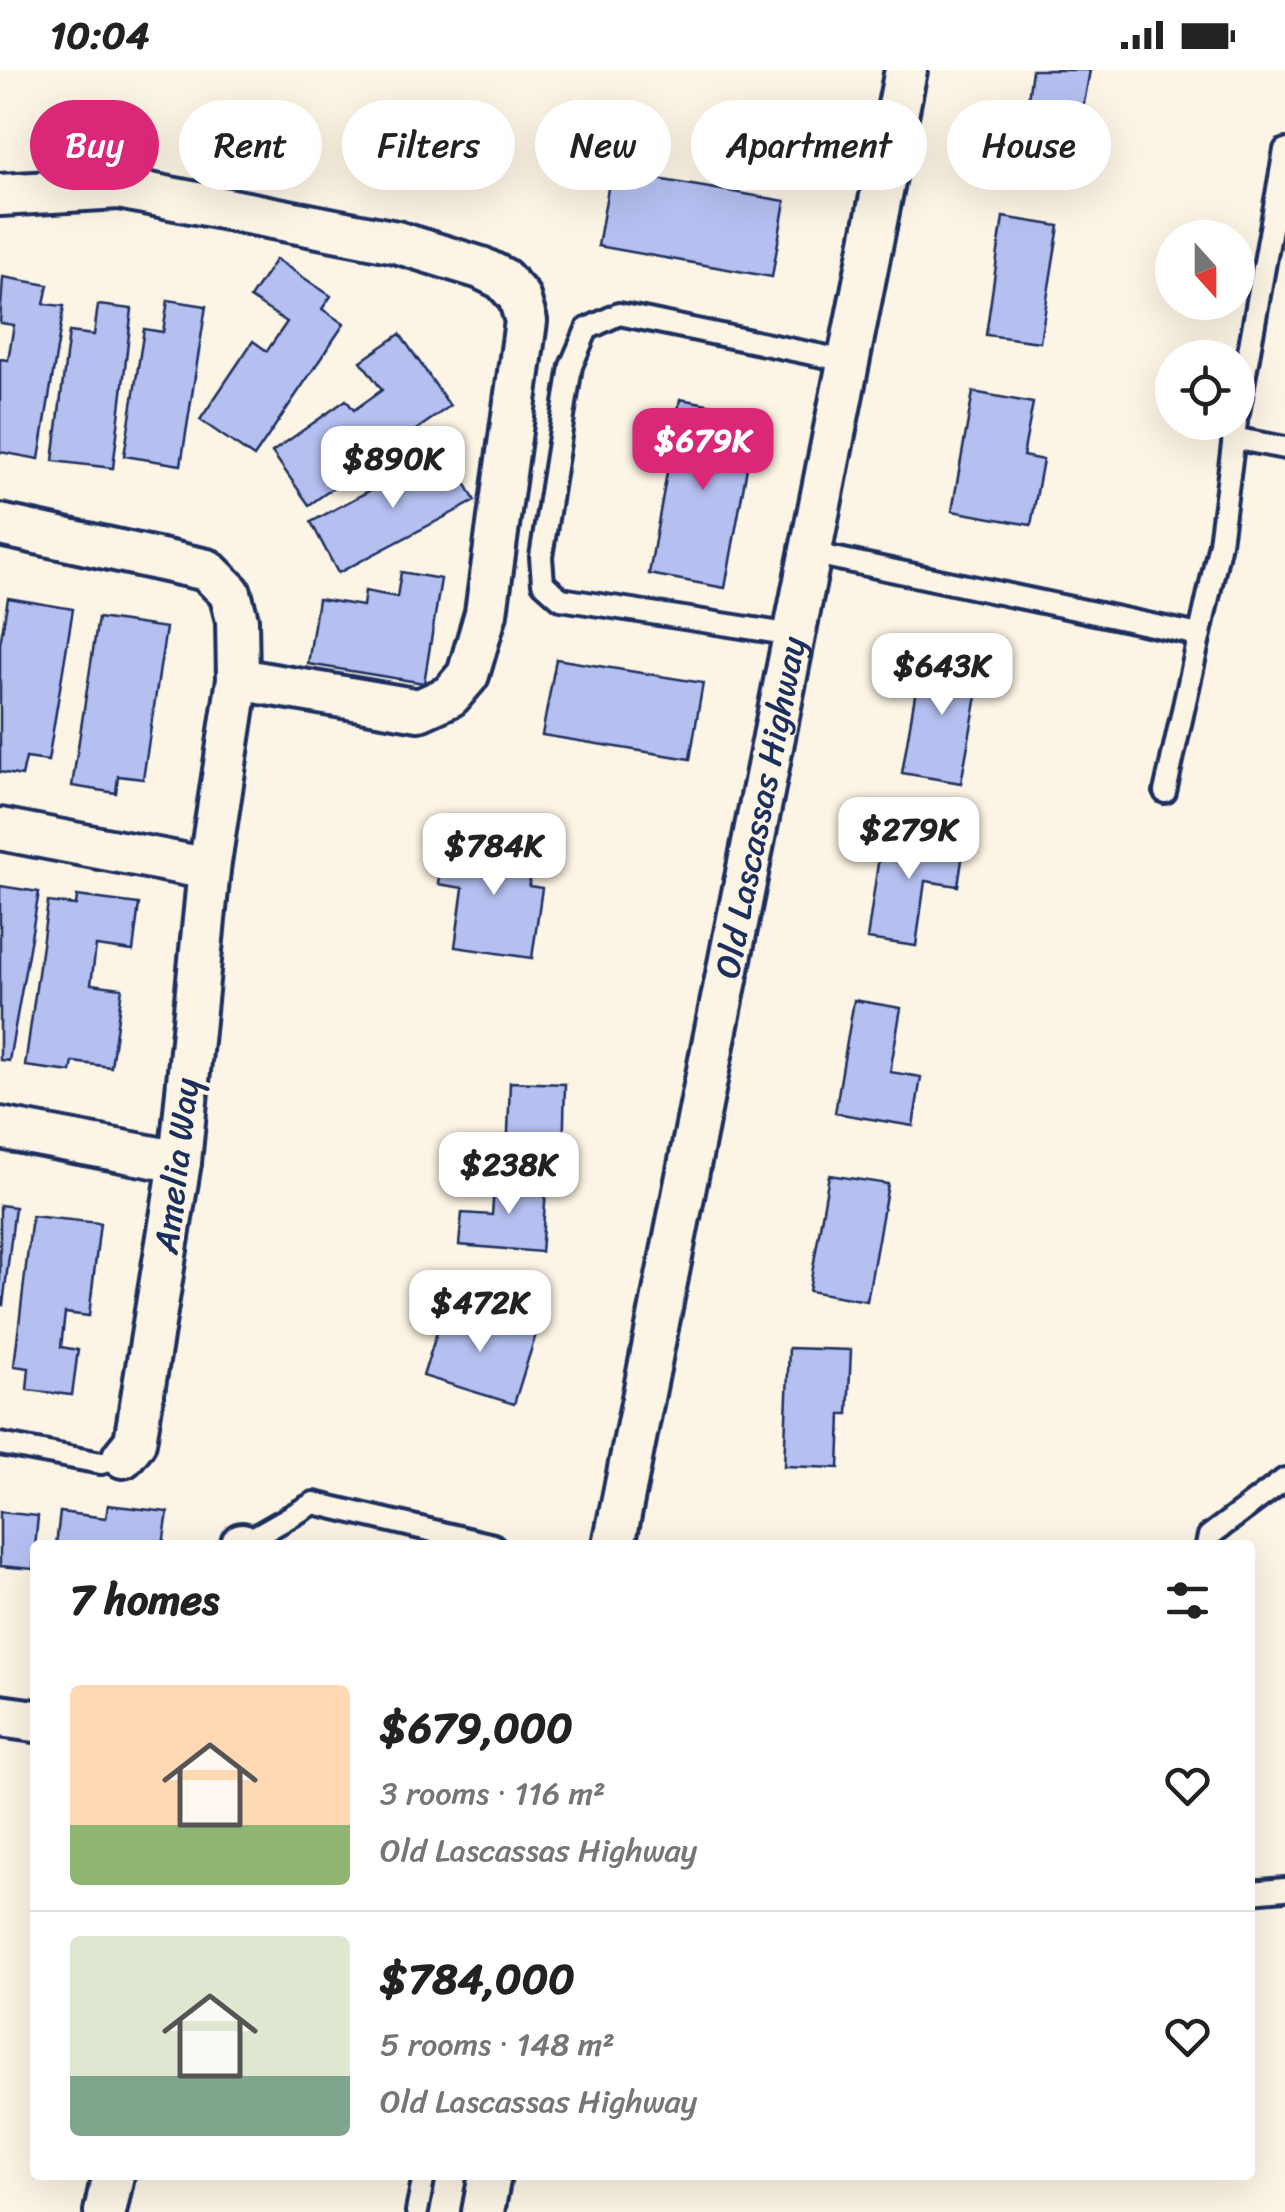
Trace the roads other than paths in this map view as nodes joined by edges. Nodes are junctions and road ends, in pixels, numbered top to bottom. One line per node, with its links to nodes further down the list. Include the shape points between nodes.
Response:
1 (906, 70): 5 (street, Old Lascassas Highway)
2 (1285, 150): 4 (lane)
3 (0, 195): 13 (street, via 118,188 396,242 481,268 520,297 526,322 486,613 468,676 450,696 419,710)
4 (1251, 340)
5 (847, 361): 10 (street, Old Lascassas Highway); 11 (lane, via 618,314 588,330 571,366 541,557 543,584 562,599)
6 (1255, 437): 8 (lane)
7 (1233, 440): 12 (lane)
8 (1285, 448)
9 (0, 524): 13 (street, Amelia Way, via 207,570 230,593 238,620)
10 (810, 554): 11 (street, Old Lascassas Highway); 12 (lane)
11 (793, 635): 24 (street, Old Lascassas Highway)
12 (1200, 635): 14 (lane)
13 (238, 679): 16 (street, Amelia Way)
14 (1165, 792)
15 (0, 830): 16 (street)
16 (208, 869): 18 (street, Amelia Way)
17 (0, 1128): 18 (street)
18 (180, 1162): 20 (street, Amelia Way, via 135,1442)
19 (0, 1444): 20 (lane, via 101,1463)
20 (122, 1457)
21 (1285, 1479): 25 (lane)
22 (249, 1540): 23 (lane, via 314,1503)
23 (472, 1540)
24 (615, 1540)
25 (1208, 1540)
26 (0, 1716): 27 (street)
27 (30, 1720)
28 (1285, 1889): 29 (lane)
29 (1255, 1892)
30 (112, 2180): 33 (street)
31 (423, 2180): 34 (lane)
32 (489, 2180): 35 (street)
33 (105, 2212)
34 (417, 2212)
35 (483, 2212)

